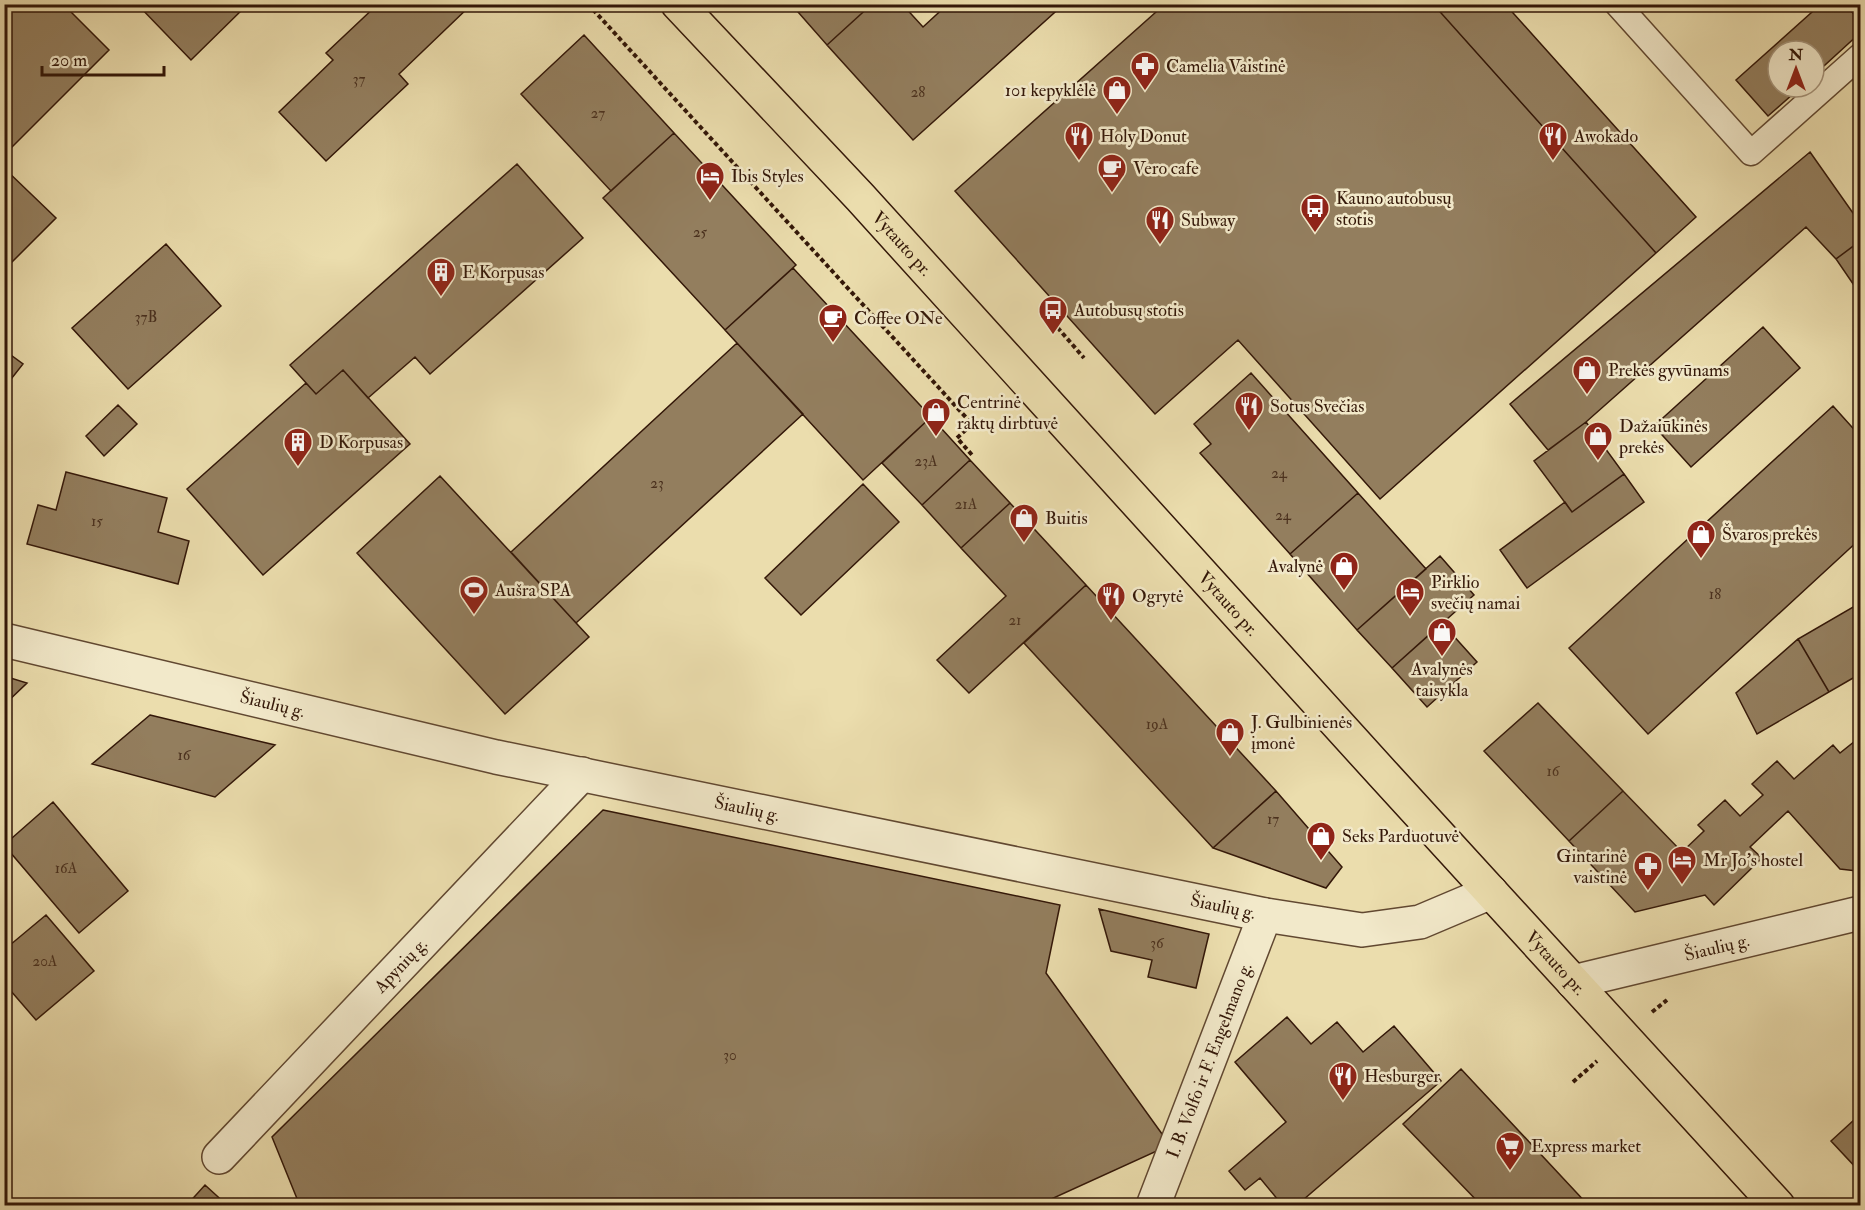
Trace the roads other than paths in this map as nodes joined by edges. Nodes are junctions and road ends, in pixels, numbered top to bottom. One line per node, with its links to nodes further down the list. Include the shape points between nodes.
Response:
1 (678, 4): 6 (main road, Vytauto pr., via 860,197)
2 (1617, 4): 3 (lane, via 1751,153)
3 (1860, 56)
4 (4, 640): 5 (street, Šiaulių g.)
5 (582, 774): 8 (street, Šiaulių g.); 10 (street, Apynių g.)
6 (1491, 892): 8 (street, Šiaulių g., via 1420,922 1362,930); 9 (main road, Vytauto pr.)
7 (1860, 912): 9 (street, Šiaulių g.)
8 (1265, 915): 11 (street, I. B. Volfo ir F. Engelmano g.)
9 (1573, 982): 12 (main road, Vytauto pr.)
10 (219, 1157)
11 (1153, 1206)
12 (1778, 1206)

